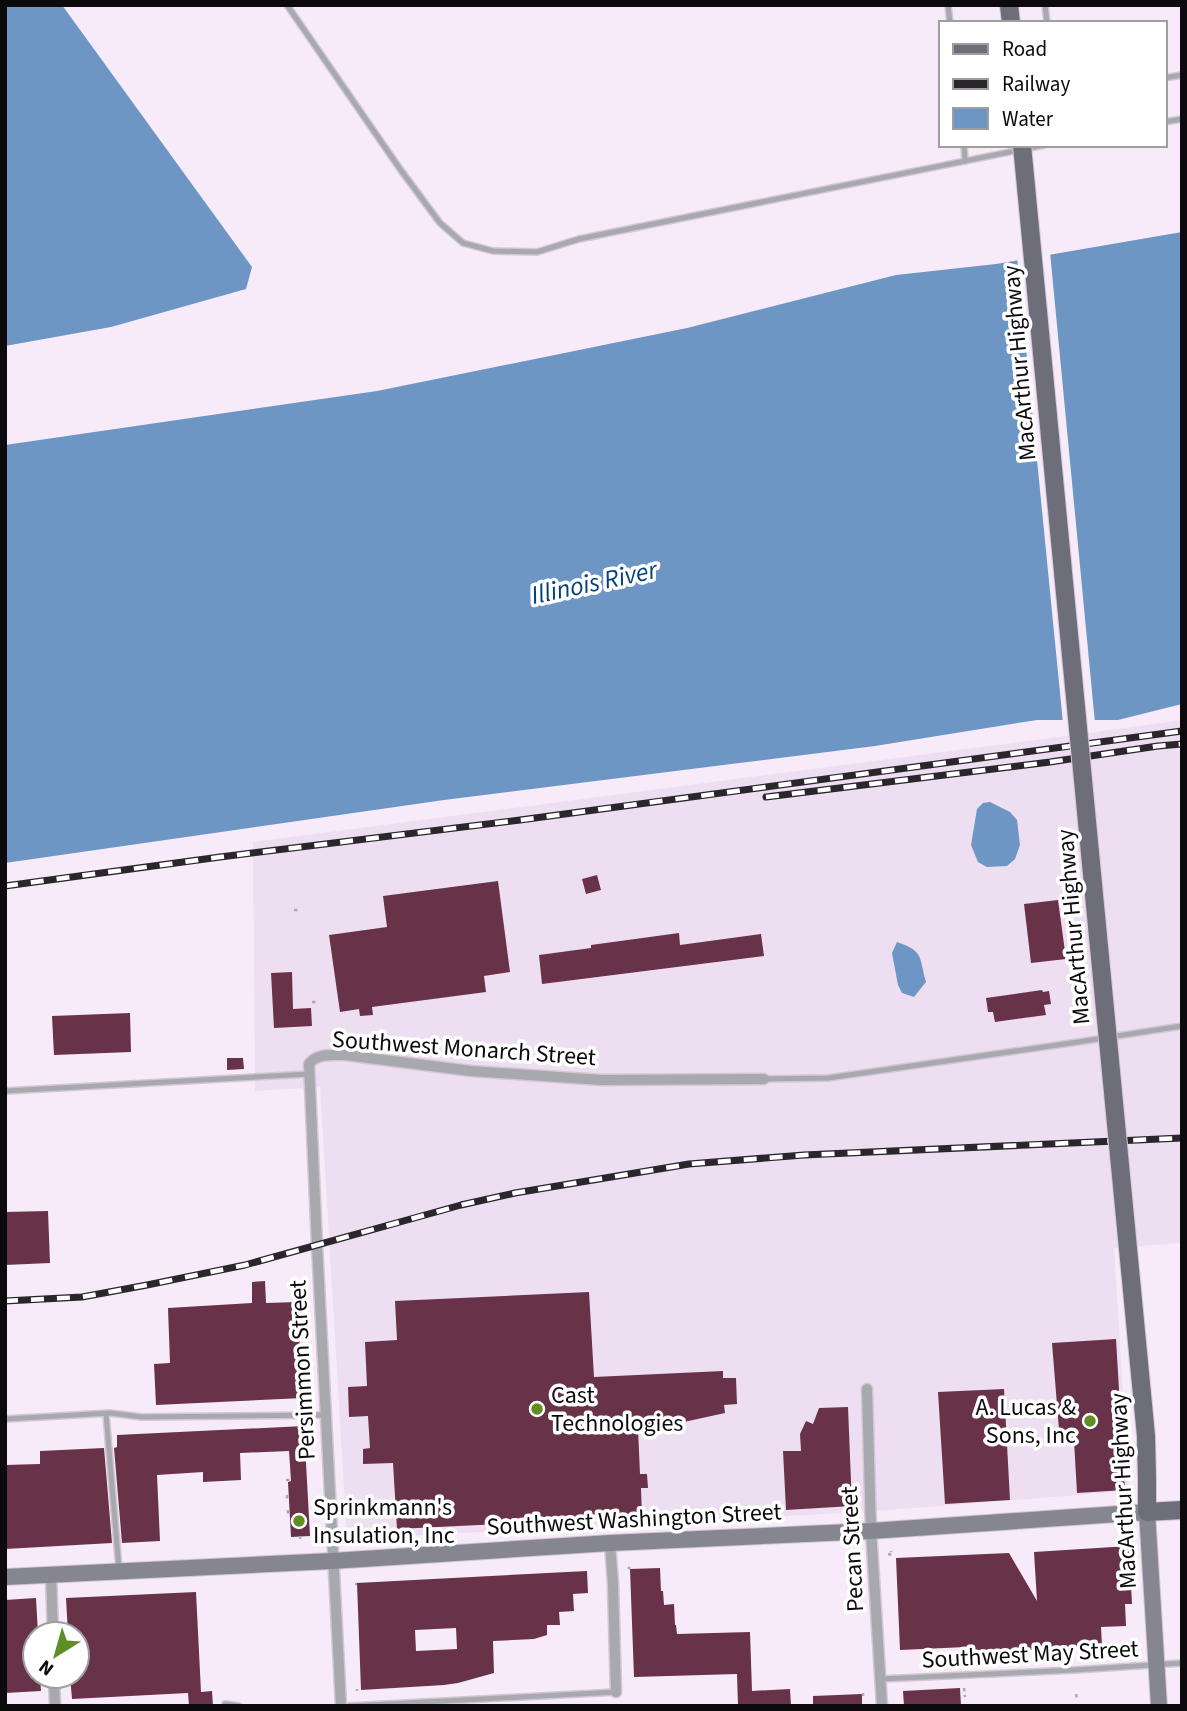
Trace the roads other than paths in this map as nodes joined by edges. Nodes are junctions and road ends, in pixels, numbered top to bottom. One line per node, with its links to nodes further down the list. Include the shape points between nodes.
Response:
1 (287, 5): 5 (lane, via 440,223 463,243 493,251 537,252 579,239)
2 (964, 147): 5 (lane)
3 (1023, 147): 15 (main road, MacArthur Highway, bridge, via 1146,1436)
4 (1034, 147): 5 (lane)
5 (965, 161)
6 (1182, 1026): 8 (lane, via 828,1077)
7 (309, 1074): 8 (street, Southwest Monarch Street, via 313,1059 345,1055 471,1071 601,1080); 9 (lane, Southwest Monarch Street); 12 (street, Persimmon Street)
8 (764, 1079)
9 (5, 1091)
10 (867, 1389): 16 (street, Pecan Street)
11 (106, 1413): 12 (lane, via 142,1417); 13 (lane); 19 (lane)
12 (325, 1415): 18 (street, Persimmon Street)
13 (5, 1419)
14 (1182, 1510): 15 (main road, Southwest Washington Street)
15 (1147, 1512): 16 (main road, Southwest Washington Street); 24 (main road, MacArthur Highway)
16 (871, 1531): 17 (main road, Southwest Washington Street); 25 (street, Pecan Street)
17 (610, 1543): 18 (main road, Southwest Washington Street); 26 (street)
18 (332, 1561): 19 (main road, Southwest Washington Street); 29 (street, Persimmon Street)
19 (119, 1572): 20 (main road, Southwest Washington Street)
20 (51, 1575): 21 (main road, Southwest Washington Street); 22 (street)
21 (5, 1577)
22 (53, 1620)
23 (1182, 1662): 24 (lane, Southwest May Street)
24 (1158, 1665): 25 (lane, Southwest May Street); 32 (main road, MacArthur Highway)
25 (880, 1679): 31 (street, Pecan Street)
26 (616, 1692): 30 (lane)
27 (225, 1704): 28 (lane)
28 (239, 1706)
29 (341, 1706)
30 (349, 1706)
31 (882, 1706)
32 (1159, 1706)

